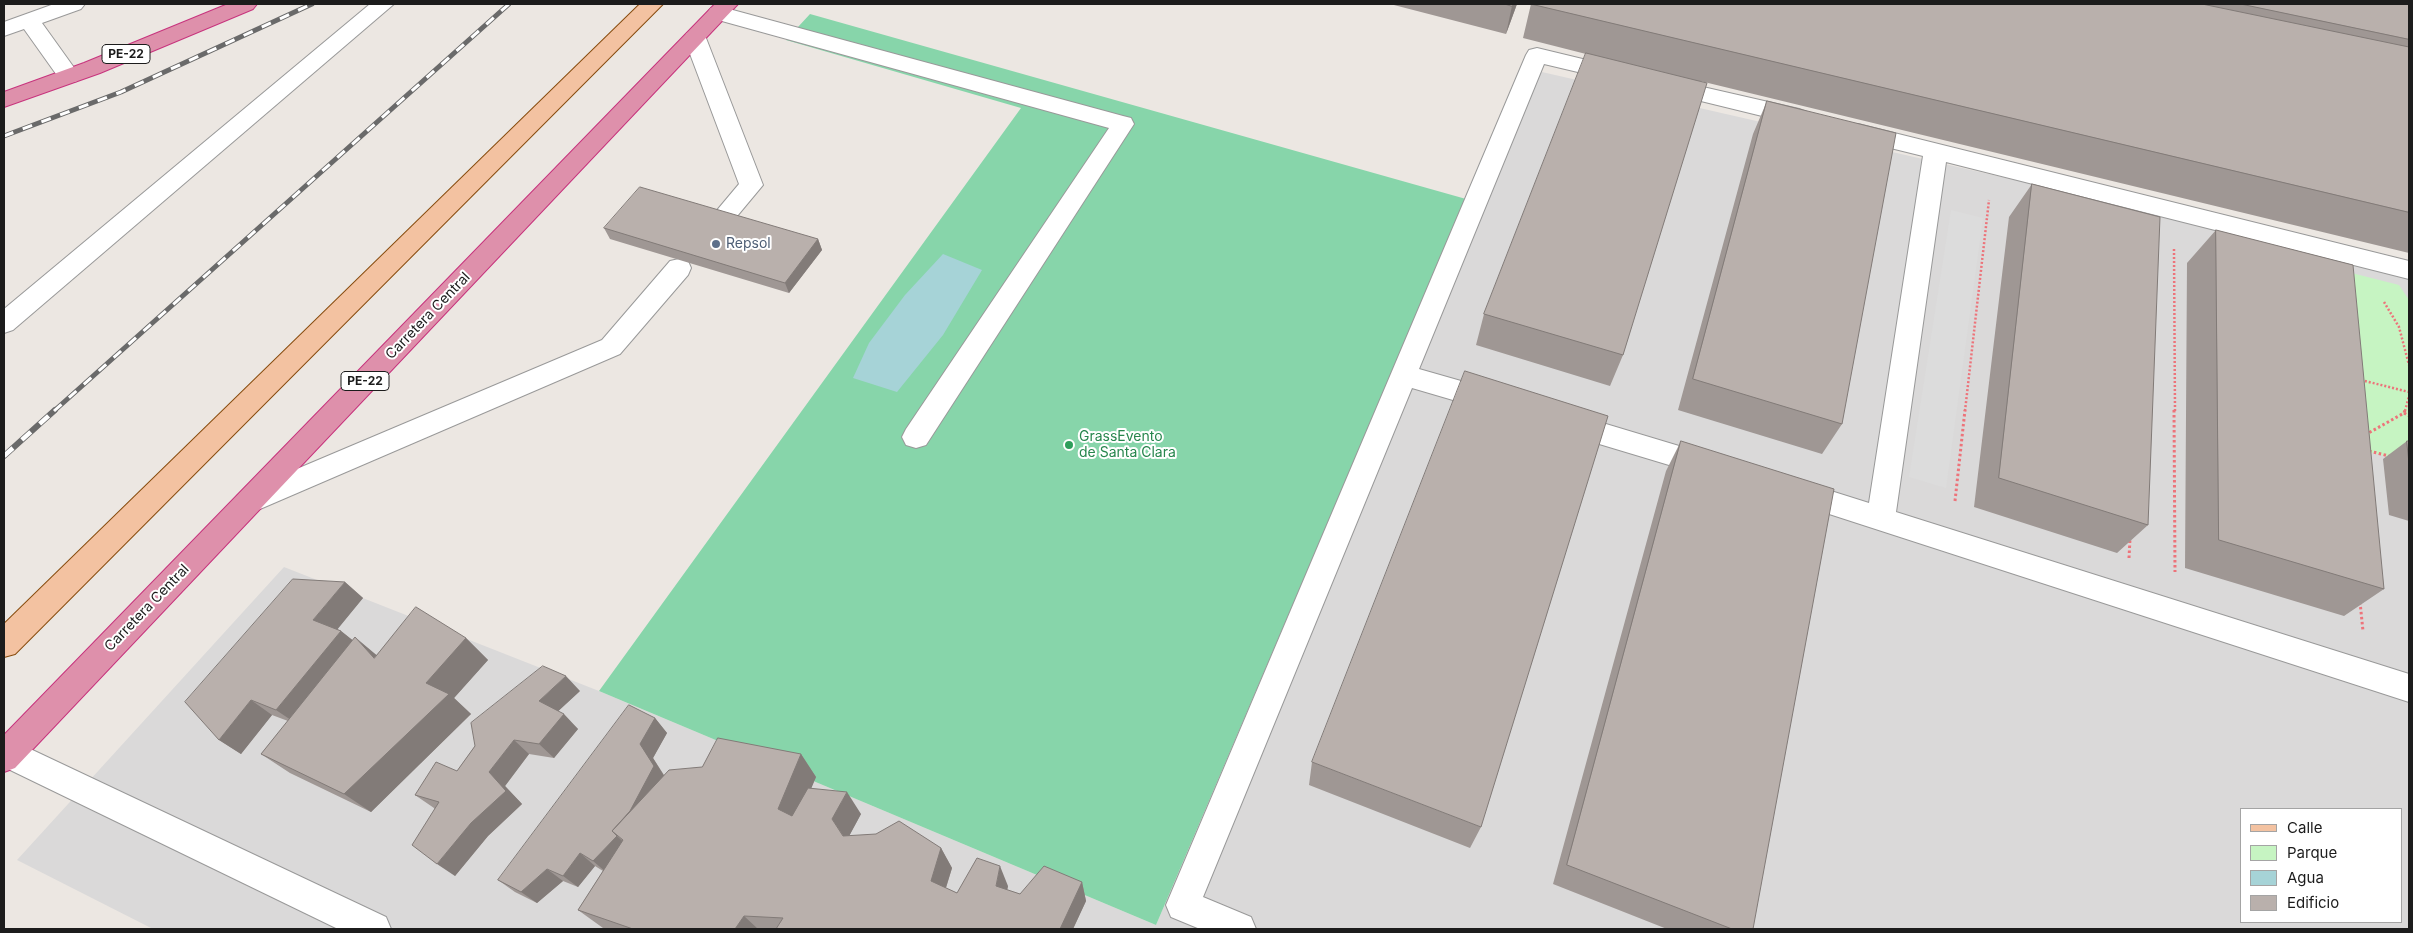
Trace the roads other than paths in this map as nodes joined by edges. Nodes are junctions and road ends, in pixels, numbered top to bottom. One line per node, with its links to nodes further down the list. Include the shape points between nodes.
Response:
1 (74, 4): 6 (street)
2 (246, 4): 9 (highway, PE-22)
3 (383, 4): 15 (street)
4 (652, 4): 22 (main road)
5 (722, 8): 8 (highway, Carretera Central / PE-22); 17 (street, via 1124,124)
6 (28, 19): 7 (street); 9 (street)
7 (4, 29)
8 (695, 38): 12 (street, via 751,185); 20 (highway, Carretera Central / PE-22)
9 (69, 76): 10 (highway, PE-22)
10 (4, 100)
11 (1936, 150): 14 (street); 16 (street, via 1537,55); 21 (street)
12 (725, 215)
13 (678, 268): 20 (street, via 611,347)
14 (2409, 270)
15 (4, 323)
16 (1404, 374): 18 (street); 26 (street, via 1183,906)
17 (916, 437)
18 (1738, 475)
19 (1776, 486): 21 (street)
20 (250, 501): 24 (highway, Carretera Central / PE-22)
21 (1881, 518): 23 (street)
22 (4, 644)
23 (2409, 688)
24 (6, 755): 25 (street)
25 (374, 929)
26 (1239, 929)

